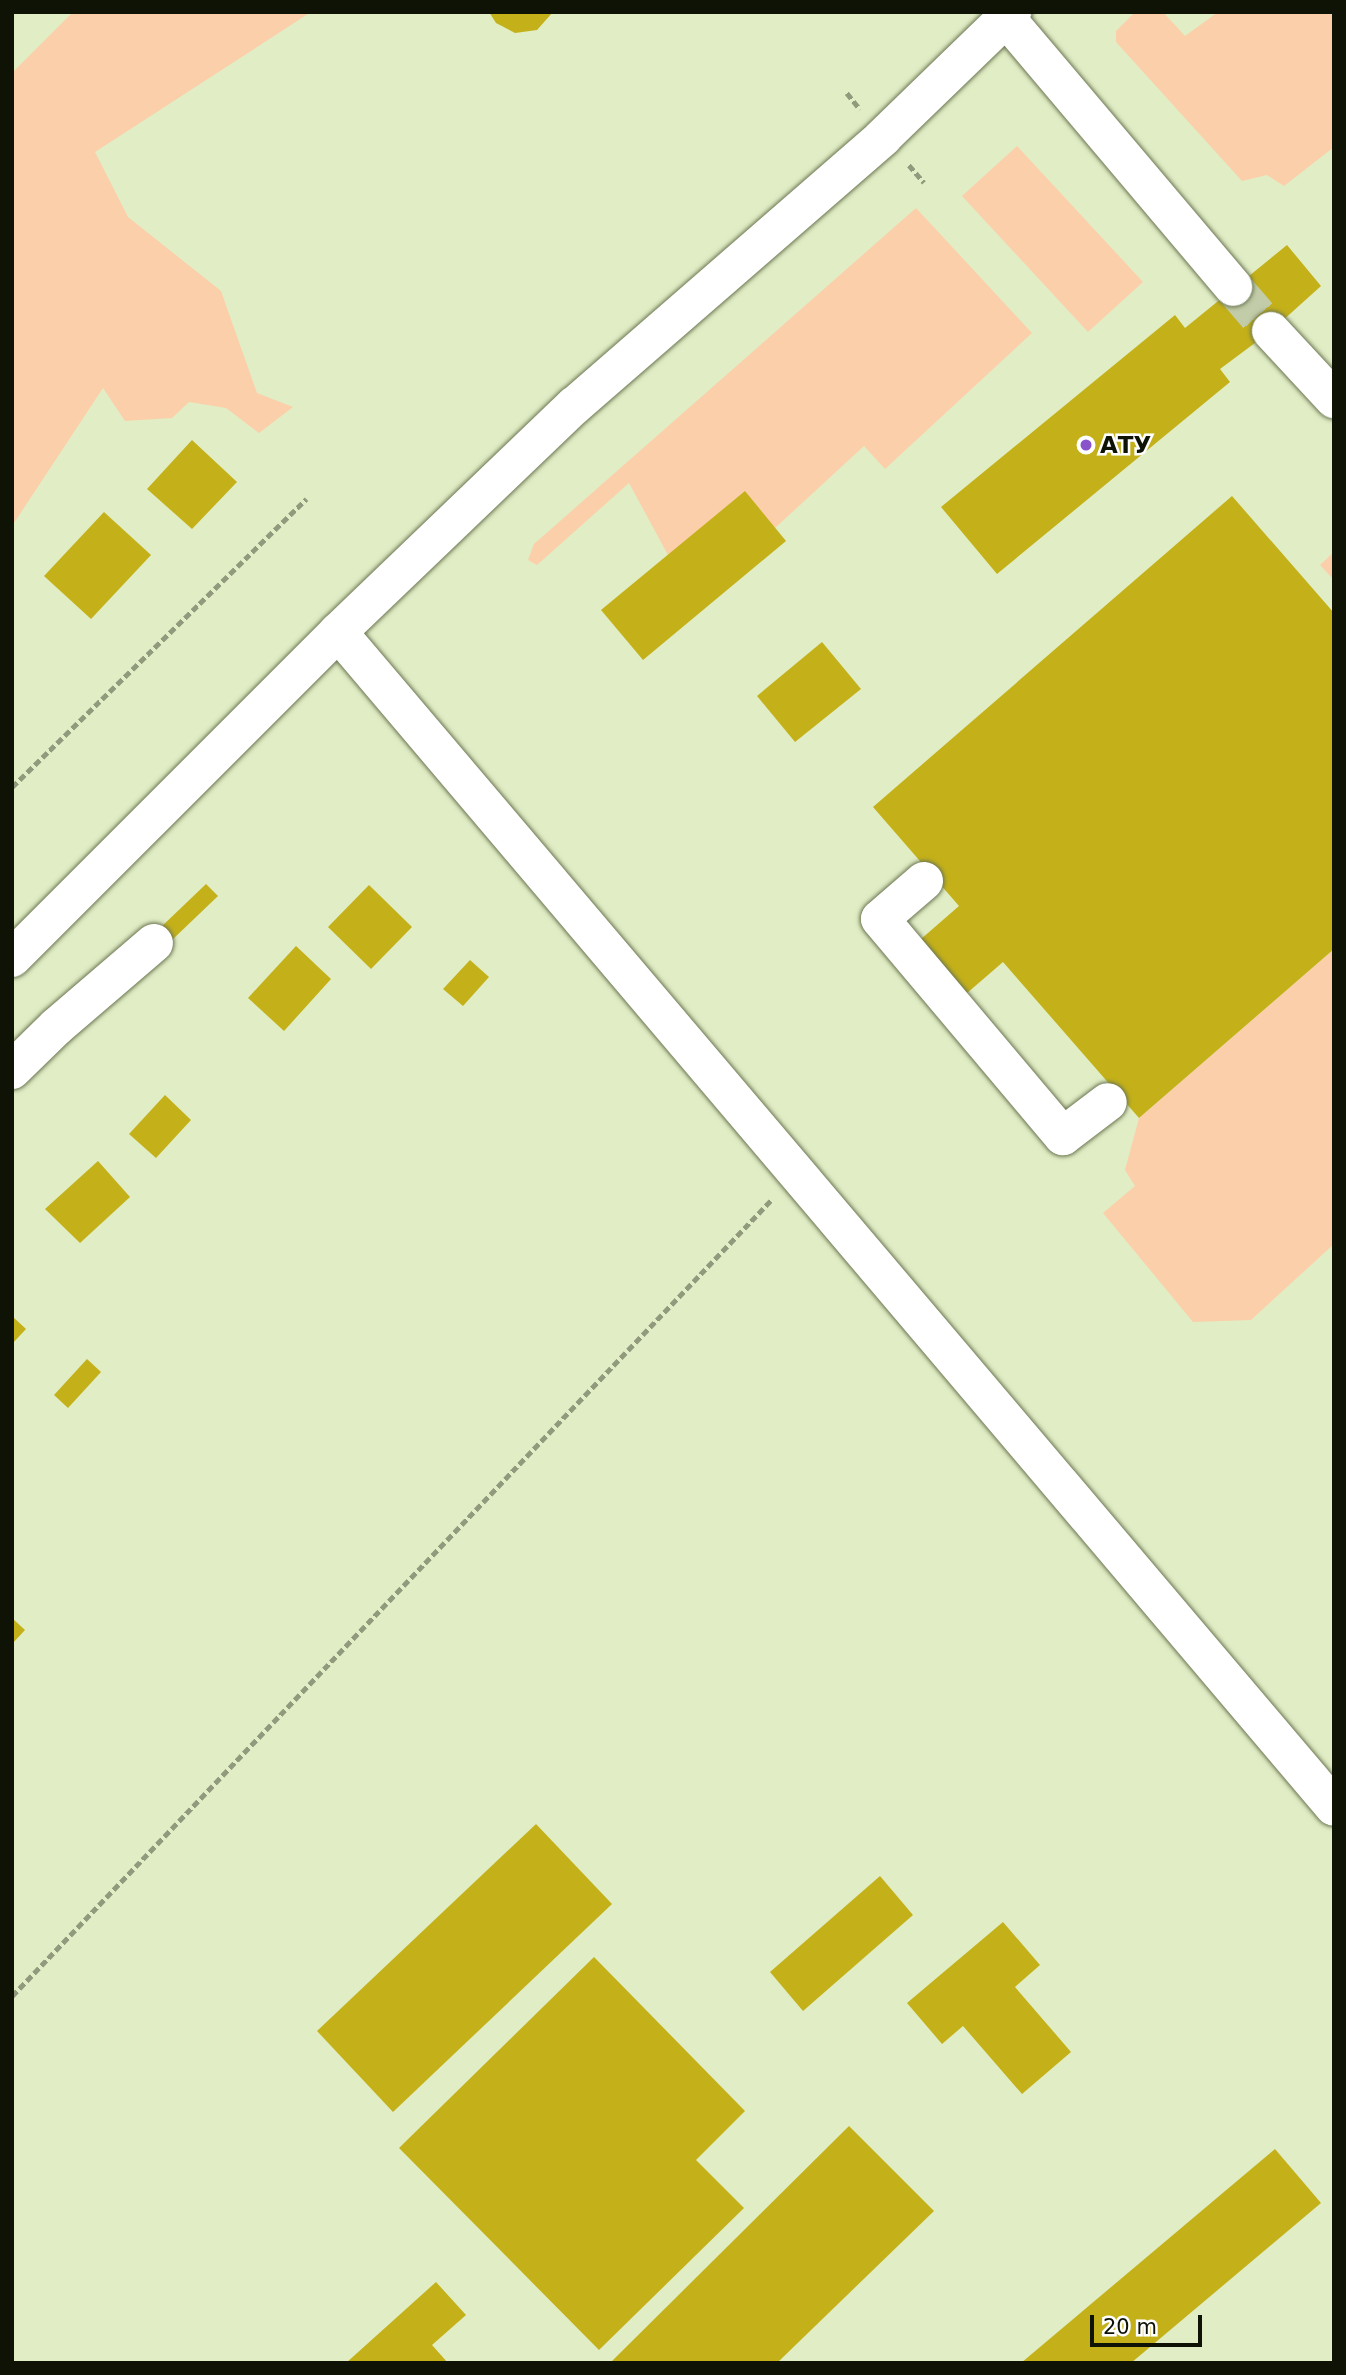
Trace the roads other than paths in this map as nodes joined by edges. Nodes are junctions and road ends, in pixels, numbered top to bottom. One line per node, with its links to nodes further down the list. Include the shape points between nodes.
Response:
1 (1009, 15): 2 (street); 5 (street, via 883,137 574,406)
2 (1233, 287)
3 (1271, 331): 4 (street)
4 (1334, 399)
5 (338, 632): 8 (street); 11 (street)
6 (924, 881): 10 (street, via 880,919 1063,1136)
7 (154, 943): 9 (street)
8 (12, 958)
9 (12, 1070)
10 (1108, 1102)
11 (1334, 1807)

